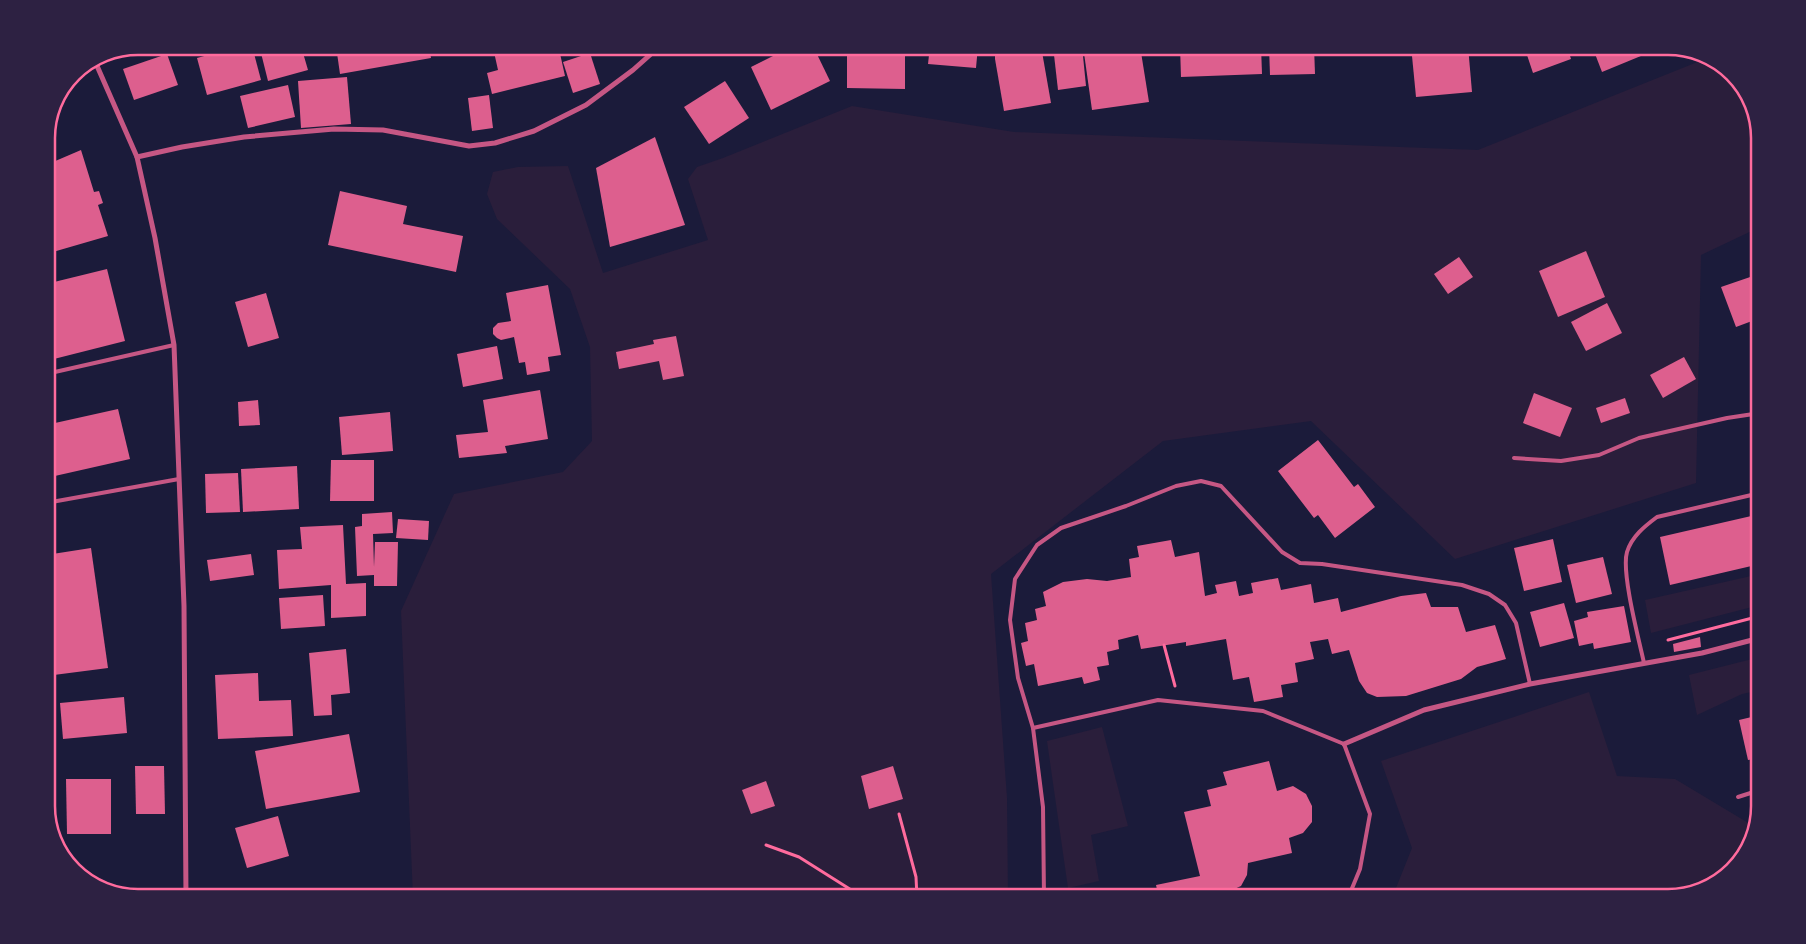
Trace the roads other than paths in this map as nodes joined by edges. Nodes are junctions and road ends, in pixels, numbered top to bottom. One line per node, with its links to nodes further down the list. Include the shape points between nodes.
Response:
1 (650, 55): 3 (street, via 586,105 534,131 495,143 469,146 383,130 334,129 244,137)
2 (97, 66): 3 (street)
3 (137, 157): 4 (street)
4 (174, 345): 5 (lane); 8 (street)
5 (55, 372)
6 (1751, 414): 7 (lane, via 1639,438 1600,455 1561,461)
7 (1514, 458)
8 (179, 479): 10 (lane); 18 (street, via 184,606)
9 (1751, 495): 12 (lane, via 1657,518 1643,527 1634,539 1627,553 1627,577)
10 (55, 501)
11 (1751, 640): 12 (street)
12 (1644, 663): 13 (street)
13 (1530, 684): 14 (lane, via 1516,623 1505,606 1489,594 1462,585 1300,563 1282,552 1221,486 1201,481 1176,486 1061,528 1036,545 1015,579 1010,620 1018,678); 15 (street, via 1424,710)
14 (1033, 728): 15 (lane, via 1158,700 1263,711); 19 (lane, via 1043,807)
15 (1344, 744): 20 (lane, via 1370,814 1360,870)
16 (1751, 793): 17 (lane)
17 (1738, 797)
18 (186, 889)
19 (1044, 889)
20 (1352, 889)

